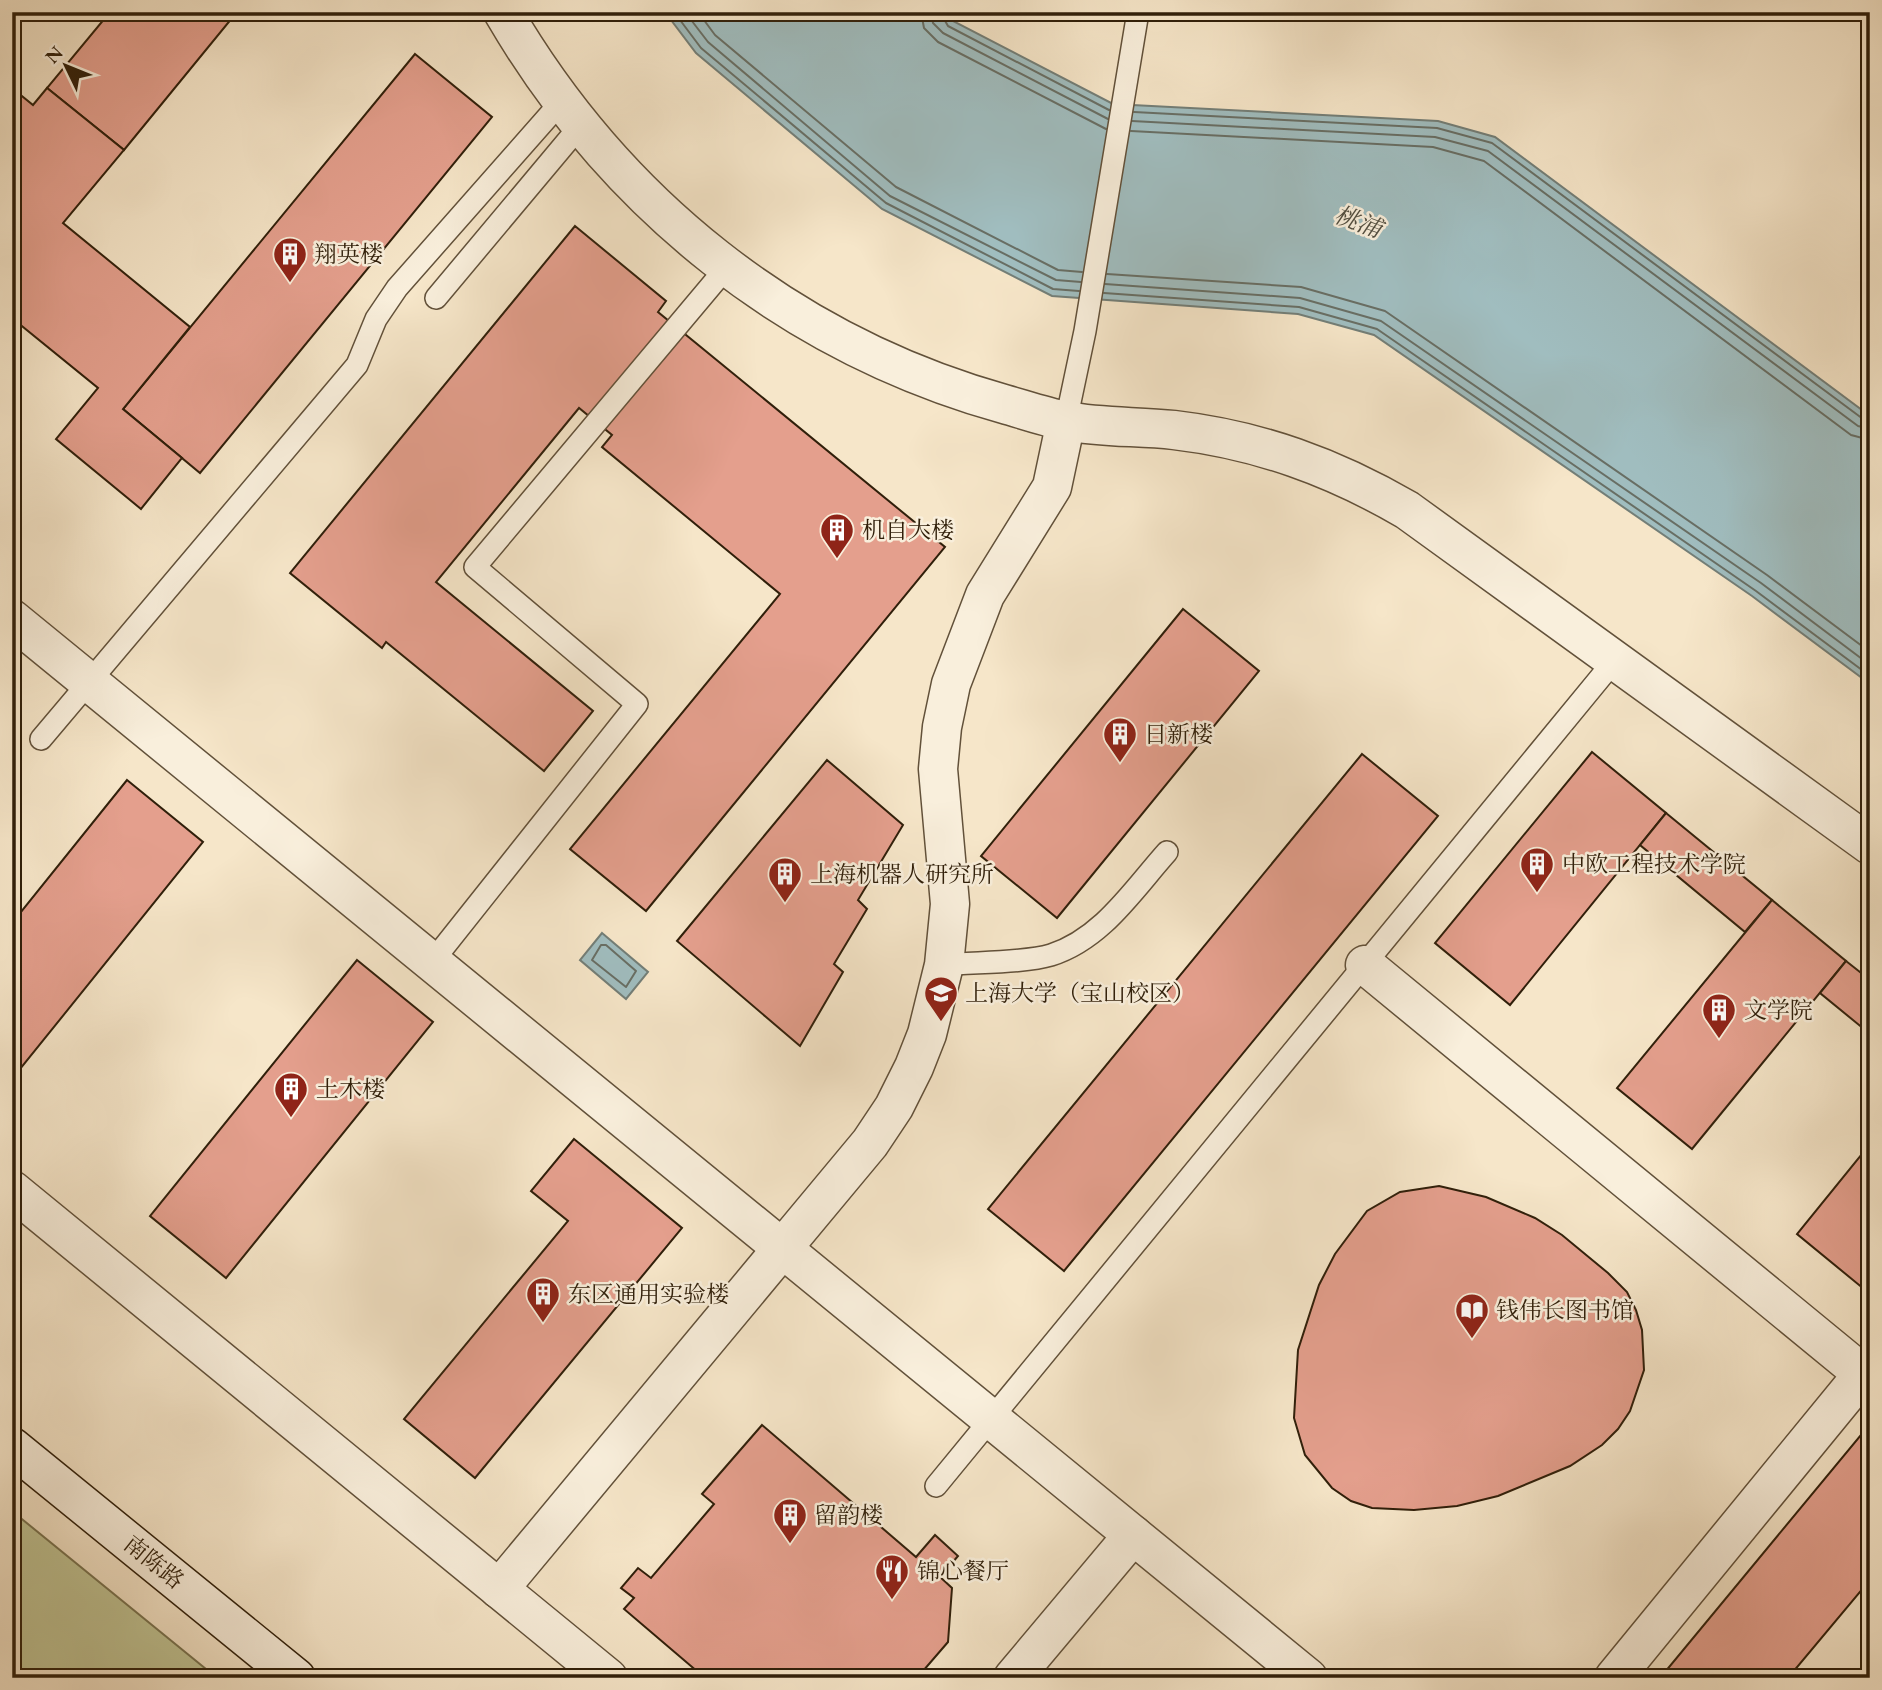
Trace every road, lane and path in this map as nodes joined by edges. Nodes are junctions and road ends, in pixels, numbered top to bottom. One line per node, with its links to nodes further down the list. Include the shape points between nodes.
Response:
1 (503, 12): 3 (street)
2 (1138, 12): 6 (lane)
3 (570, 114): 4 (street, via 640,192); 5 (lane); 9 (lane, via 397,288 376,319 357,365)
4 (726, 268): 6 (street, via 778,305 879,360 933,382); 13 (lane, via 475,567 637,704)
5 (436, 298)
6 (1066, 421): 8 (street, via 1214,436 1271,449 1335,472 1407,510); 14 (street, via 1052,487 985,595 949,694 939,769 950,904)
7 (12, 619): 9 (street)
8 (1614, 661): 11 (street); 15 (lane)
9 (89, 682): 10 (lane); 13 (street)
10 (41, 739)
11 (1870, 845)
12 (1167, 852): 14 (lane, via 1100,928 1074,946 1049,956)
13 (432, 962): 17 (street)
14 (944, 965): 17 (street, via 928,1034 894,1107 870,1143)
15 (1365, 965): 18 (lane); 27 (street, via 1863,1374)
16 (12, 1190): 22 (street)
17 (782, 1248): 18 (street); 22 (street)
18 (991, 1419): 20 (lane); 21 (street)
19 (12, 1447): 23 (street, 南陈路)
20 (936, 1486)
21 (1133, 1535): 25 (street); 26 (street)
22 (499, 1589): 24 (street)
23 (296, 1678)
24 (608, 1678)
25 (1013, 1678)
26 (1308, 1678)
27 (1614, 1678)

